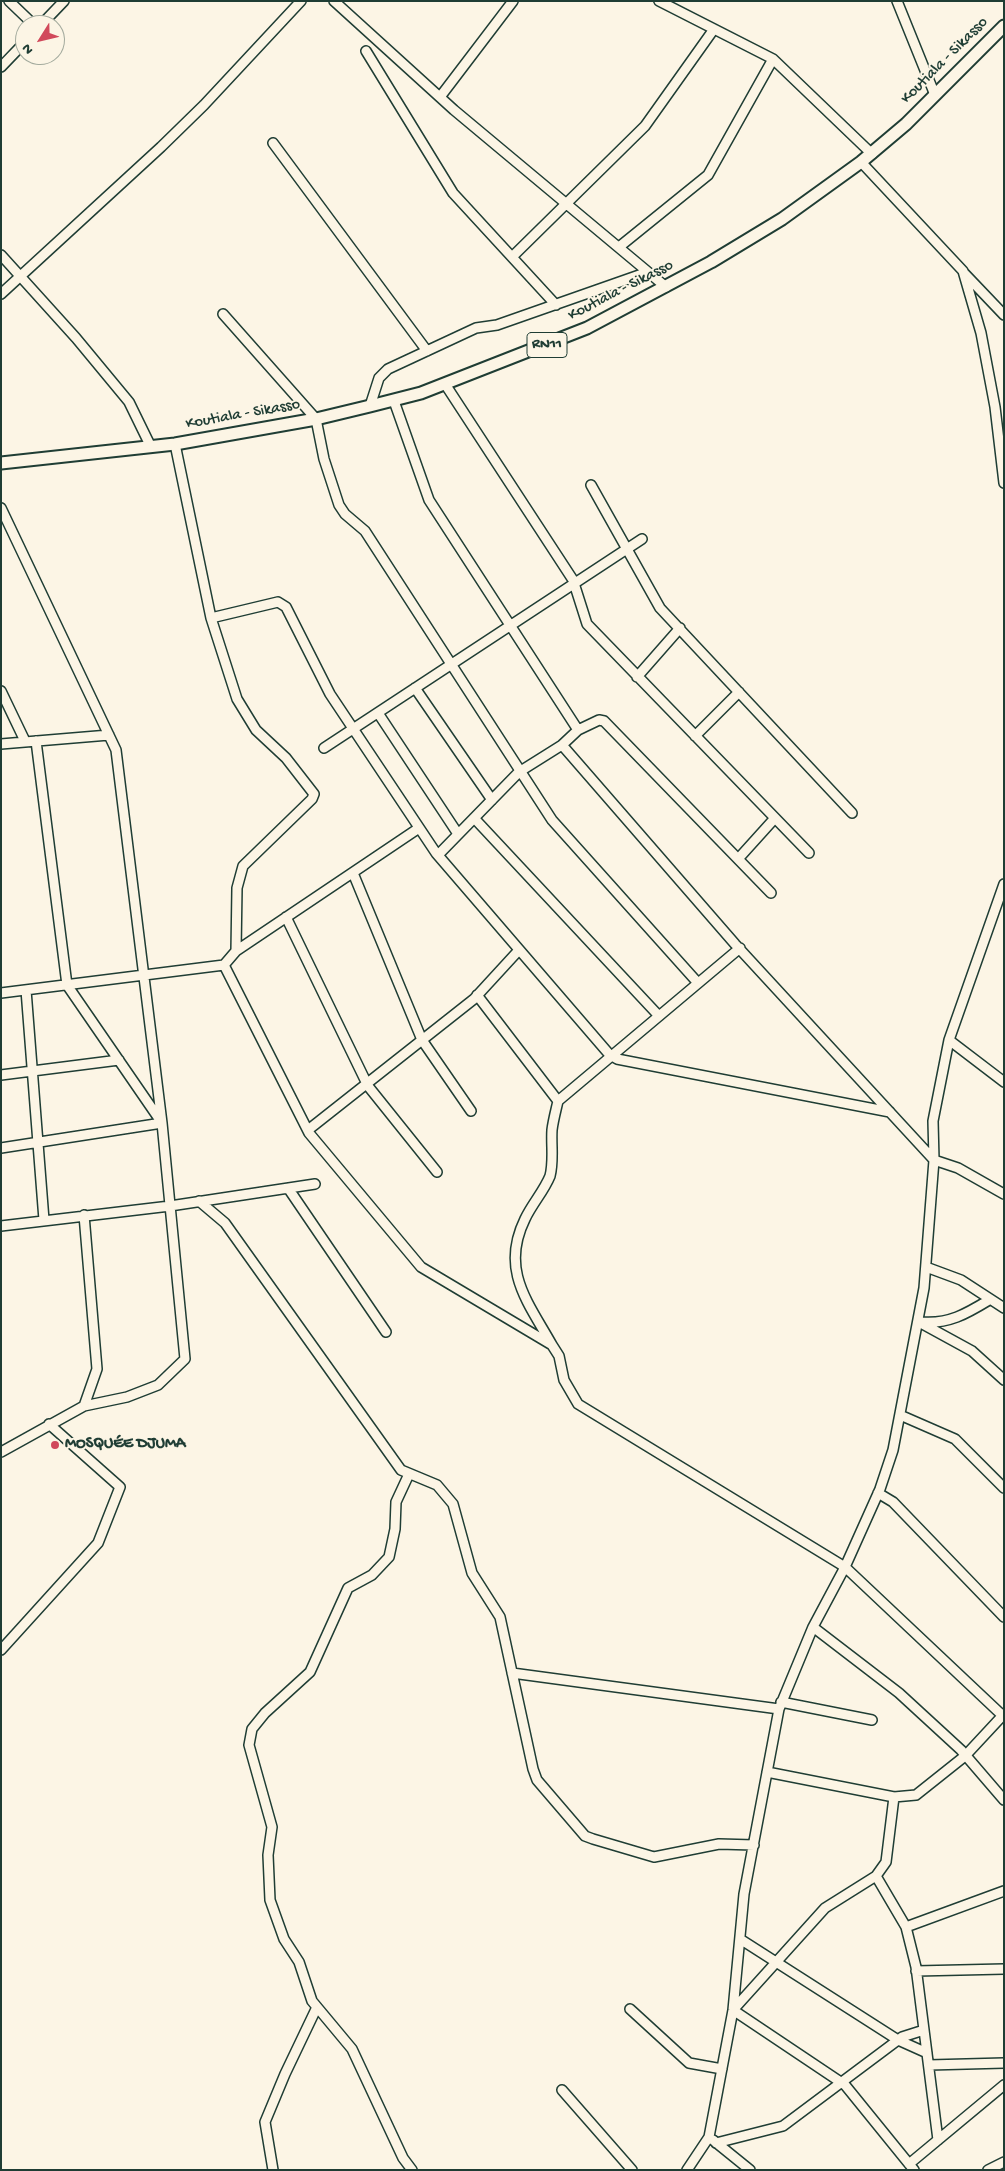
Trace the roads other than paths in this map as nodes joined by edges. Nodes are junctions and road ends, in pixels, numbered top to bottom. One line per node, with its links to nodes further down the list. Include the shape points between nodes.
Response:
1 (10, 1): 8 (street)
2 (64, 1): 9 (street)
3 (301, 1): 27 (street, via 204,105)
4 (334, 1): 17 (street)
5 (513, 1): 17 (street)
6 (659, 1): 11 (street)
7 (897, 1): 16 (street)
8 (24, 15)
9 (51, 15)
10 (1004, 26): 16 (main road, Koutiala - Sikasso / RN11)
11 (714, 29): 14 (street); 21 (street, via 645,126)
12 (366, 51): 24 (street, via 453,192)
13 (15, 52): 15 (street)
14 (774, 60): 19 (street); 22 (street, via 708,176)
15 (1, 67)
16 (935, 95): 19 (main road, Koutiala - Sikasso / RN11)
17 (440, 96): 21 (street)
18 (273, 143): 33 (street)
19 (872, 154): 20 (main road, Koutiala - Sikasso / RN11)
20 (861, 162): 25 (street); 28 (main road, Koutiala - Sikasso / RN11, via 782,219)
21 (566, 203): 22 (street); 24 (street)
22 (619, 247): 26 (street)
23 (1, 254): 27 (street)
24 (512, 257): 30 (street)
25 (963, 271): 32 (street); 41 (street, via 981,333 995,407)
26 (648, 272): 28 (street); 30 (street)
27 (21, 277): 29 (street); 39 (street, via 129,402)
28 (666, 287): 34 (main road, Koutiala - Sikasso / RN11, via 587,328)
29 (1, 294)
30 (556, 305): 33 (street, via 497,325 476,328)
31 (223, 314): 37 (street)
32 (1004, 316)
33 (427, 351): 36 (street, via 380,376)
34 (445, 384): 35 (main road, Koutiala - Sikasso / RN11); 46 (street)
35 (394, 401): 36 (main road, Koutiala - Sikasso / RN11); 48 (street, via 429,500)
36 (370, 406): 37 (main road, Koutiala - Sikasso / RN11)
37 (316, 418): 38 (main road, Koutiala - Sikasso / RN11); 50 (street, via 338,505 365,531)
38 (175, 444): 39 (main road, Koutiala - Sikasso / RN11); 47 (street)
39 (150, 445): 40 (main road, Koutiala - Sikasso / RN11)
40 (1, 463)
41 (1004, 483)
42 (591, 485): 45 (street)
43 (1, 508): 58 (street)
44 (642, 538): 45 (street)
45 (627, 548): 46 (street); 49 (street, via 660,608)
46 (574, 584): 48 (street); 51 (street, via 587,624)
47 (211, 618): 56 (street, via 278,602 286,606 330,694); 81 (street, via 237,700 256,730 286,758 314,794 312,800 243,866 237,888)
48 (510, 625): 50 (street); 57 (street)
49 (680, 628): 51 (street); 54 (street)
50 (450, 665): 52 (street); 65 (street)
51 (637, 678): 59 (street)
52 (415, 688): 55 (street); 66 (street)
53 (1, 691): 60 (street)
54 (739, 692): 59 (street); 67 (street)
55 (378, 713): 56 (street); 71 (street)
56 (353, 729): 64 (street); 70 (street)
57 (578, 730): 63 (street); 74 (street, via 599,720 604,721)
58 (108, 735): 61 (street); 84 (street, via 116,750)
59 (695, 736): 69 (street)
60 (25, 741): 61 (street); 62 (street)
61 (36, 741): 86 (street)
62 (1, 744)
63 (562, 745): 65 (street); 80 (street)
64 (324, 748)
65 (519, 772): 66 (street); 85 (street, via 552,820)
66 (492, 800): 68 (street)
67 (852, 813)
68 (474, 818): 71 (street); 90 (street)
69 (775, 818): 72 (street); 74 (street)
70 (419, 828): 73 (street); 75 (street)
71 (458, 834): 73 (street)
72 (809, 853)
73 (438, 855): 82 (street)
74 (738, 859): 77 (street)
75 (352, 873): 79 (street); 91 (street)
76 (1004, 884): 78 (street)
77 (771, 893)
78 (1000, 905): 92 (street)
79 (286, 917): 81 (street); 98 (street)
80 (740, 948): 85 (street); 101 (street)
81 (236, 950): 83 (street)
82 (519, 950): 89 (street); 93 (street)
83 (224, 965): 84 (street); 103 (street)
84 (143, 975): 86 (street); 102 (street)
85 (698, 983): 90 (street)
86 (67, 985): 87 (street); 94 (street)
87 (26, 990): 88 (street); 95 (street)
88 (1, 993)
89 (478, 995): 91 (street); 99 (street)
90 (659, 1016): 93 (street)
91 (422, 1040): 98 (street); 100 (street)
92 (949, 1040): 97 (street); 106 (street, via 933,1121)
93 (612, 1056): 99 (street); 101 (street)
94 (119, 1060): 95 (street); 102 (street)
95 (32, 1072): 96 (street); 104 (street)
96 (1, 1075)
97 (1004, 1082)
98 (366, 1084): 103 (street); 107 (street)
99 (558, 1101): 121 (street, via 552,1129 552,1167 525,1218 515,1249 522,1294)
100 (471, 1111)
101 (890, 1112): 106 (street)
102 (162, 1123): 104 (street); 112 (street)
103 (308, 1130): 121 (street, via 421,1267)
104 (38, 1142): 105 (street); 114 (street)
105 (1, 1148)
106 (934, 1160): 110 (street, via 958,1168); 116 (street)
107 (437, 1172)
108 (316, 1184): 109 (street)
109 (288, 1188): 111 (street); 120 (street)
110 (1004, 1194)
111 (200, 1201): 112 (street); 127 (street, via 226,1223 401,1470)
112 (170, 1206): 113 (street); 123 (street, via 185,1359 158,1385 128,1397)
113 (84, 1215): 114 (street); 123 (street, via 97,1369)
114 (44, 1220): 115 (street)
115 (1, 1226)
116 (926, 1267): 117 (street, via 961,1280); 119 (street)
117 (989, 1300): 118 (street); 119 (street, via 973,1310 938,1323)
118 (1004, 1308)
119 (919, 1322): 122 (street, via 972,1351); 124 (street)
120 (386, 1332)
121 (552, 1346): 130 (street, via 559,1356 564,1380 578,1404)
122 (1004, 1380)
123 (84, 1406): 125 (street)
124 (900, 1415): 128 (street, via 955,1439); 129 (street, via 893,1450)
125 (49, 1424): 126 (street); 133 (street, via 120,1487 98,1544)
126 (1, 1452)
127 (409, 1474): 134 (street, via 437,1485 453,1504 472,1573 500,1617); 150 (street, via 396,1502 389,1557 372,1574 348,1588 310,1672 265,1713 252,1729 249,1745 272,1826 268,1855 270,1900 284,1939 299,1962)
128 (1004, 1488)
129 (878, 1493): 130 (street); 131 (street, via 893,1502)
130 (845, 1567): 132 (street); 136 (street)
131 (1004, 1617)
132 (813, 1627): 135 (street); 138 (street, via 899,1693)
133 (1, 1650)
134 (512, 1673): 135 (street); 142 (street, via 537,1780 585,1836 654,1857 719,1844)
135 (780, 1705): 137 (street); 139 (street)
136 (1003, 1715): 138 (street)
137 (872, 1720)
138 (965, 1756): 140 (street, via 916,1795); 141 (street)
139 (767, 1772): 140 (street); 142 (street)
140 (894, 1797): 143 (street, via 886,1862)
141 (1004, 1800)
142 (754, 1845): 146 (street, via 744,1894)
143 (876, 1876): 145 (street); 147 (street, via 825,1908)
144 (1004, 1891): 145 (street)
145 (906, 1927): 149 (street)
146 (740, 1939): 147 (street); 152 (street)
147 (776, 1962): 152 (street); 154 (street)
148 (1004, 1969): 149 (street)
149 (916, 1971): 153 (street)
150 (317, 2007): 166 (street, via 265,2122); 167 (street, via 352,2049 403,2158)
151 (630, 2010): 158 (street, via 689,2063)
152 (733, 2010): 158 (street); 159 (street)
153 (924, 2030): 154 (street); 155 (street)
154 (898, 2040): 155 (street); 159 (street)
155 (927, 2053): 157 (street)
156 (1004, 2063): 157 (street)
157 (929, 2065): 163 (street)
158 (722, 2069): 162 (street)
159 (841, 2083): 162 (street, via 783,2126); 165 (street)
160 (1004, 2085): 163 (street)
161 (562, 2090): 168 (street)
162 (713, 2140): 169 (street); 170 (street)
163 (938, 2140): 165 (street)
164 (1004, 2162): 171 (street)
165 (912, 2167)
166 (273, 2170)
167 (412, 2170)
168 (632, 2170)
169 (687, 2170)
170 (750, 2170)
171 (988, 2170)

